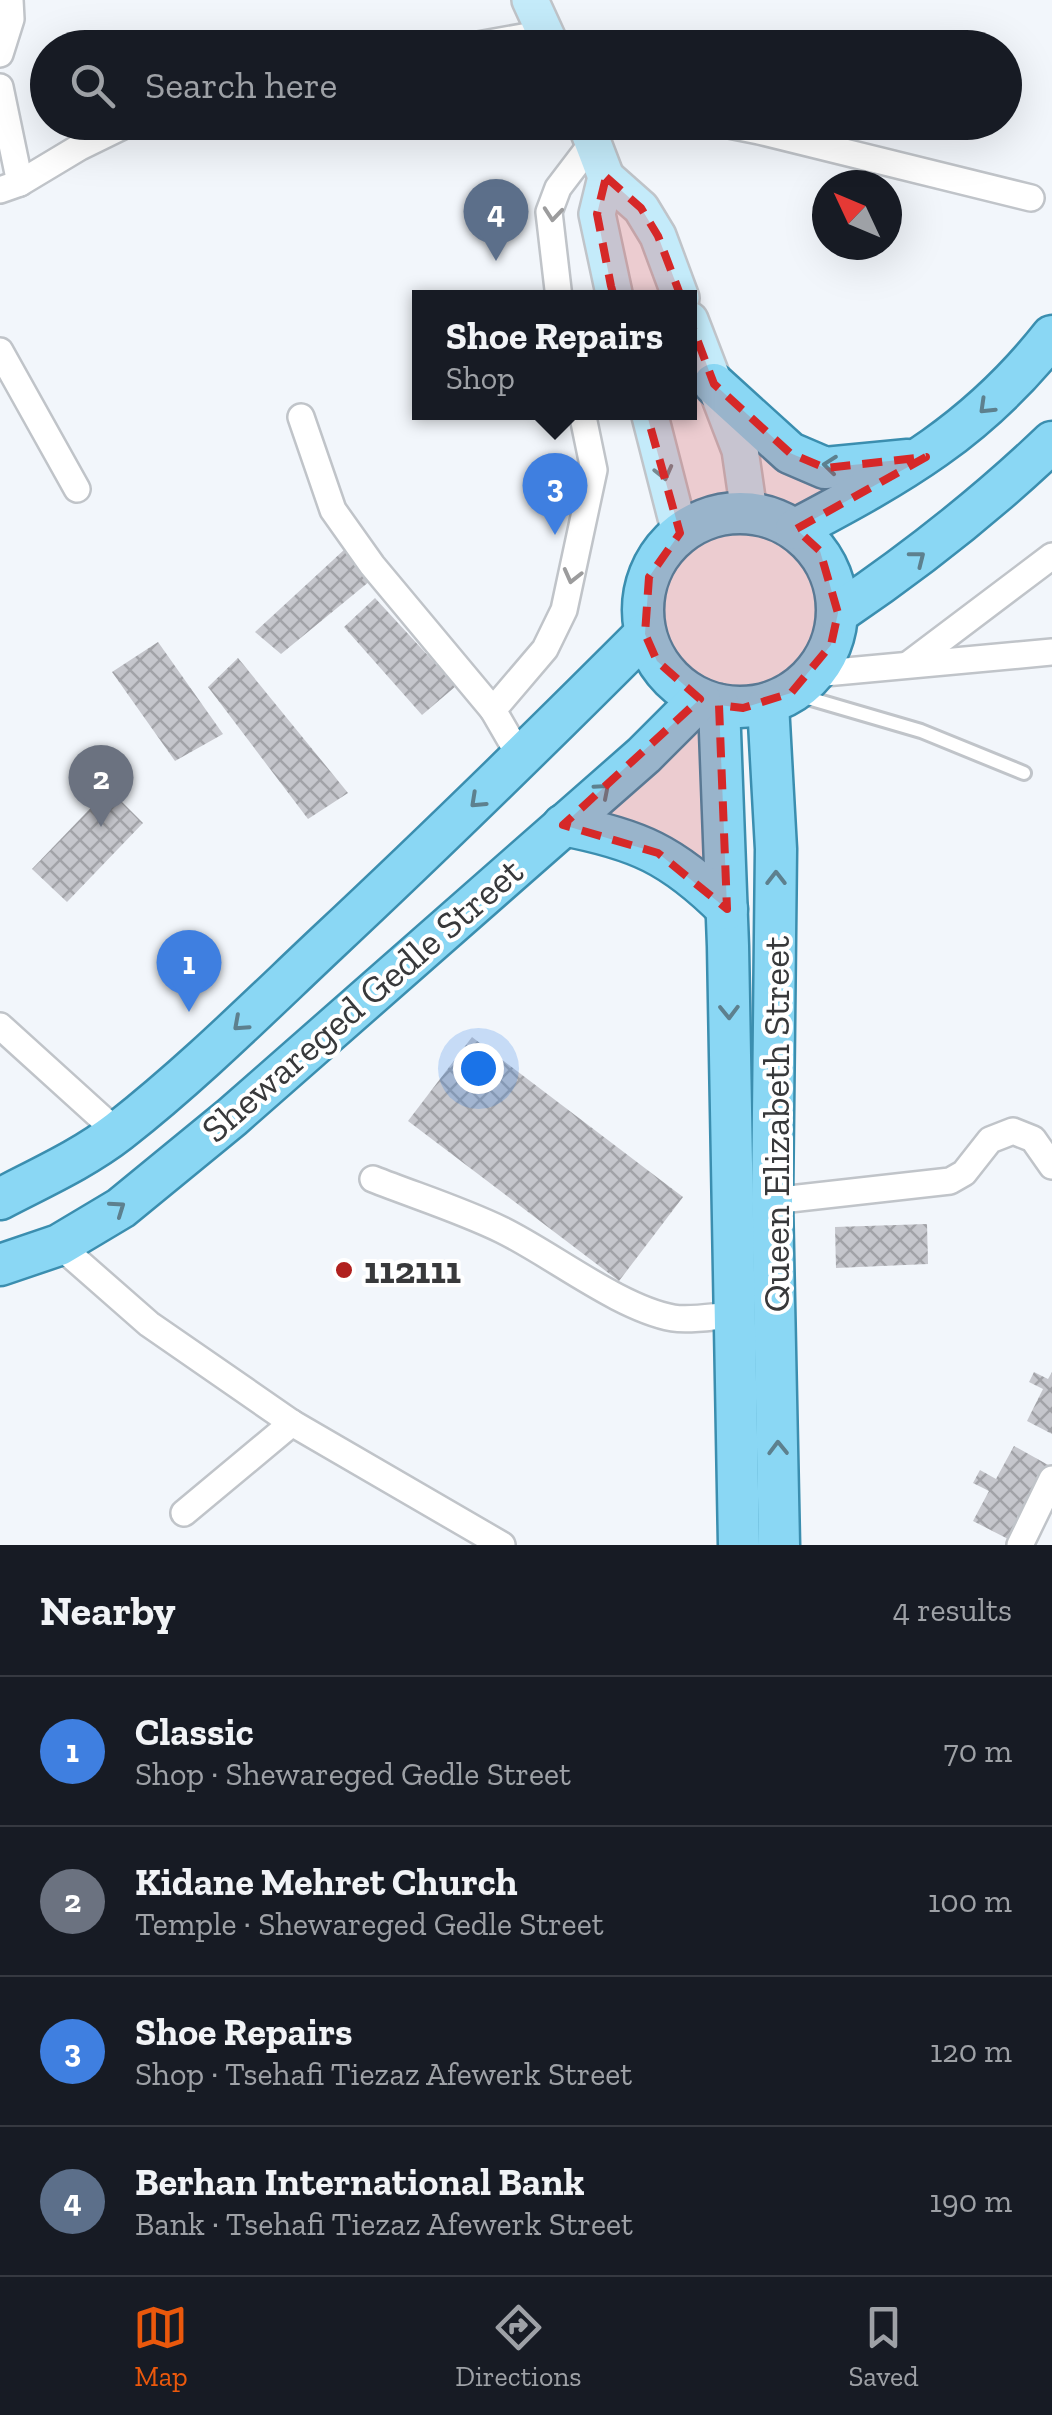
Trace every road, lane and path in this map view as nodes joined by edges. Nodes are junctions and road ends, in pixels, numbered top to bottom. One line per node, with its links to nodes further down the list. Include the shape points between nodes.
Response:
1 (10, 0): 4 (street)
2 (530, 0): 3 (main road)
3 (544, 30)
4 (0, 54)
5 (0, 87): 11 (street)
6 (94, 140): 11 (street)
7 (585, 140): 13 (street, one-way to 13, via 549,212)
8 (592, 140): 10 (main road)
9 (799, 140): 12 (street)
10 (606, 177): 14 (main road, via 596,214); 15 (main road, via 641,208)
11 (10, 187)
12 (1031, 198)
13 (558, 290)
14 (613, 290)
15 (678, 290)
16 (1052, 336): 24 (main road, one-way to 24, via 976,418)
17 (697, 339): 19 (main road)
18 (0, 351): 25 (street)
19 (714, 384): 24 (main road, one-way to 19, via 825,468 790,453); 26 (main road, via 740,450)
20 (301, 416): 36 (street, via 333,510)
21 (584, 420): 36 (street, one-way to 36, via 594,470 564,610 544,649)
22 (651, 420): 28 (main road, one-way to 28)
23 (1052, 442): 30 (main road, one-way to 23, via 986,504)
24 (926, 456): 27 (main road)
25 (77, 489)
26 (748, 512): 27 (main road); 28 (main road, via 701,521)
27 (796, 529): 30 (main road, via 820,551 834,580)
28 (680, 534): 31 (main road, via 649,576)
29 (1052, 556): 33 (street)
30 (838, 613): 34 (main road, via 831,646)
31 (646, 634): 35 (main road, via 676,683); 37 (main road, Shewareged Gedle Street)
32 (1052, 652): 33 (street)
33 (909, 664): 34 (street)
34 (791, 690): 35 (main road, via 744,708); 38 (lane, via 922,731); 46 (main road, Queen Elizabeth Street, one-way to 34, via 776,849)
35 (709, 702): 39 (main road, Shewareged Gedle Street, one-way to 35); 40 (main road, Queen Elizabeth Street)
36 (493, 710): 37 (street)
37 (522, 760): 42 (main road, Shewareged Gedle Street, one-way to 42)
38 (1024, 773)
39 (563, 825): 40 (main road, via 614,834 658,853); 47 (main road, Shewareged Gedle Street, one-way to 39, via 120,1208 232,1117)
40 (727, 909): 49 (main road, Queen Elizabeth Street, one-way to 49)
41 (0, 1026): 42 (street)
42 (118, 1132): 45 (main road, Shewareged Gedle Street)
43 (1052, 1166): 46 (street, via 1033,1139 1013,1131 990,1140 950,1181)
44 (373, 1179): 49 (street, via 498,1228 611,1294 673,1318)
45 (0, 1199)
46 (772, 1201): 55 (main road, Queen Elizabeth Street, one-way to 46)
47 (59, 1245): 48 (main road, Shewareged Gedle Street); 50 (street, via 148,1324)
48 (0, 1265)
49 (734, 1315): 54 (main road, Queen Elizabeth Street)
50 (292, 1423): 52 (street); 53 (street)
51 (1052, 1480): 56 (street)
52 (184, 1513)
53 (502, 1545)
54 (739, 1545)
55 (779, 1545)
56 (1020, 1545)

